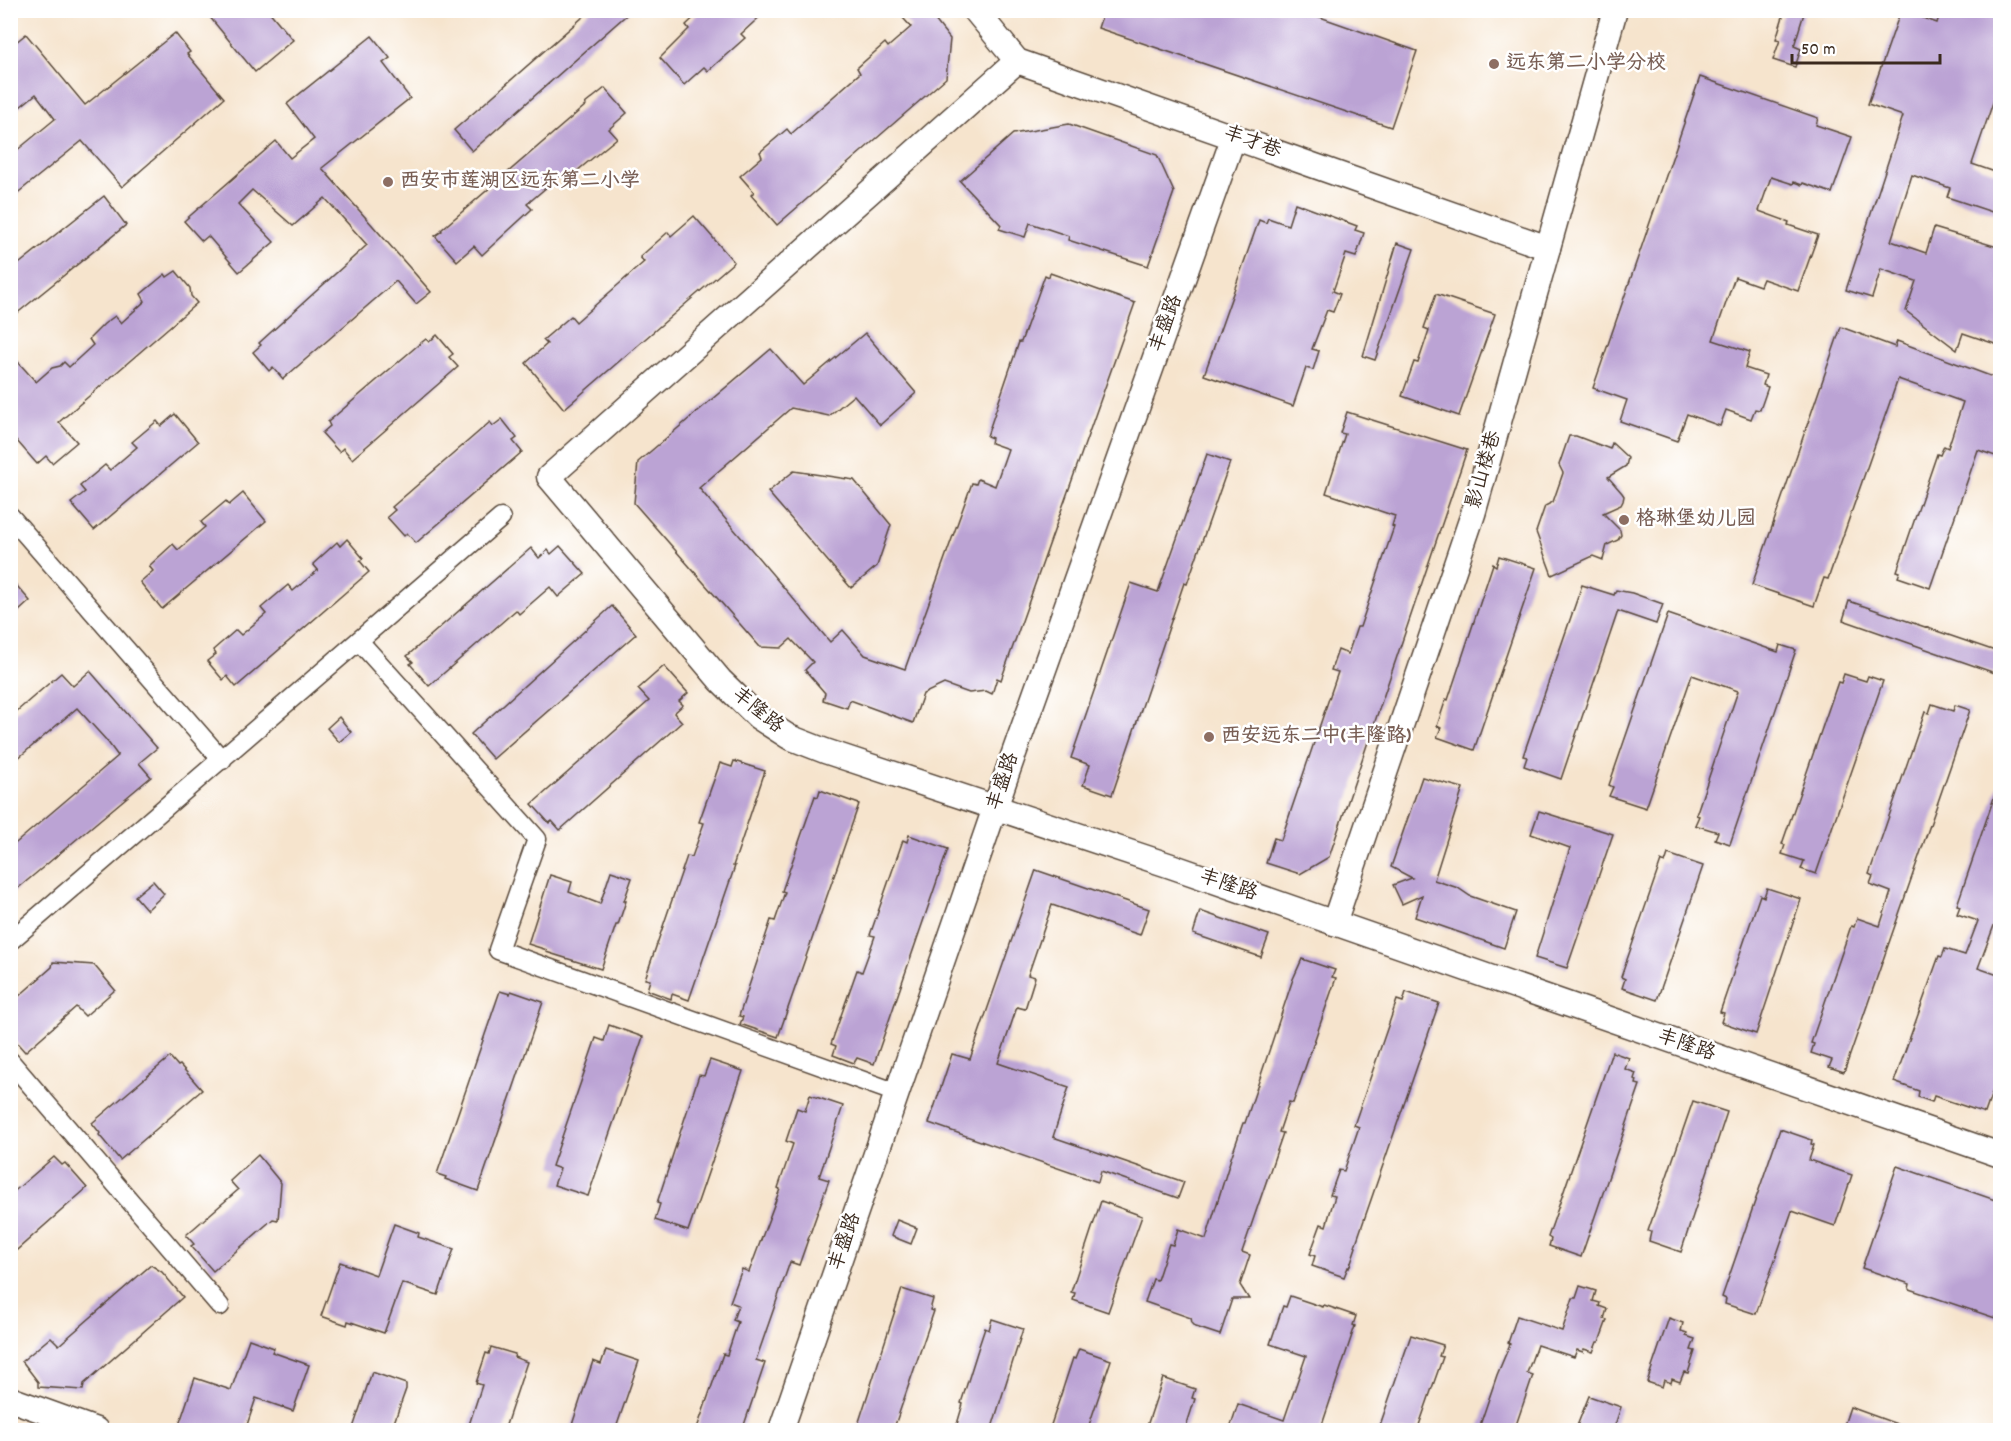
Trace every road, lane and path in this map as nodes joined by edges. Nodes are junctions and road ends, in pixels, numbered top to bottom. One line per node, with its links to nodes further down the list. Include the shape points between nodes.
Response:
1 (975, 10): 3 (street)
2 (1615, 10): 5 (street, 影山楼巷)
3 (1017, 62): 4 (street, 丰才巷); 10 (street, 丰隆路, via 549,477 720,680 758,717 789,737 825,751)
4 (1234, 136): 5 (street, 丰才巷); 10 (street, 丰盛路)
5 (1548, 248): 11 (street, 影山楼巷, via 1473,513)
6 (10, 516): 9 (street)
7 (501, 518): 8 (street)
8 (359, 641): 9 (street); 14 (street, via 537,839 498,950)
9 (222, 760): 12 (street)
10 (995, 808): 11 (street, 丰隆路); 14 (street, 丰盛路)
11 (1334, 923): 15 (street, 丰隆路)
12 (10, 941)
13 (10, 1061): 16 (street)
14 (897, 1094): 19 (street, 丰盛路)
15 (2001, 1155)
16 (219, 1306)
17 (10, 1399): 18 (street)
18 (96, 1431)
19 (781, 1431)

